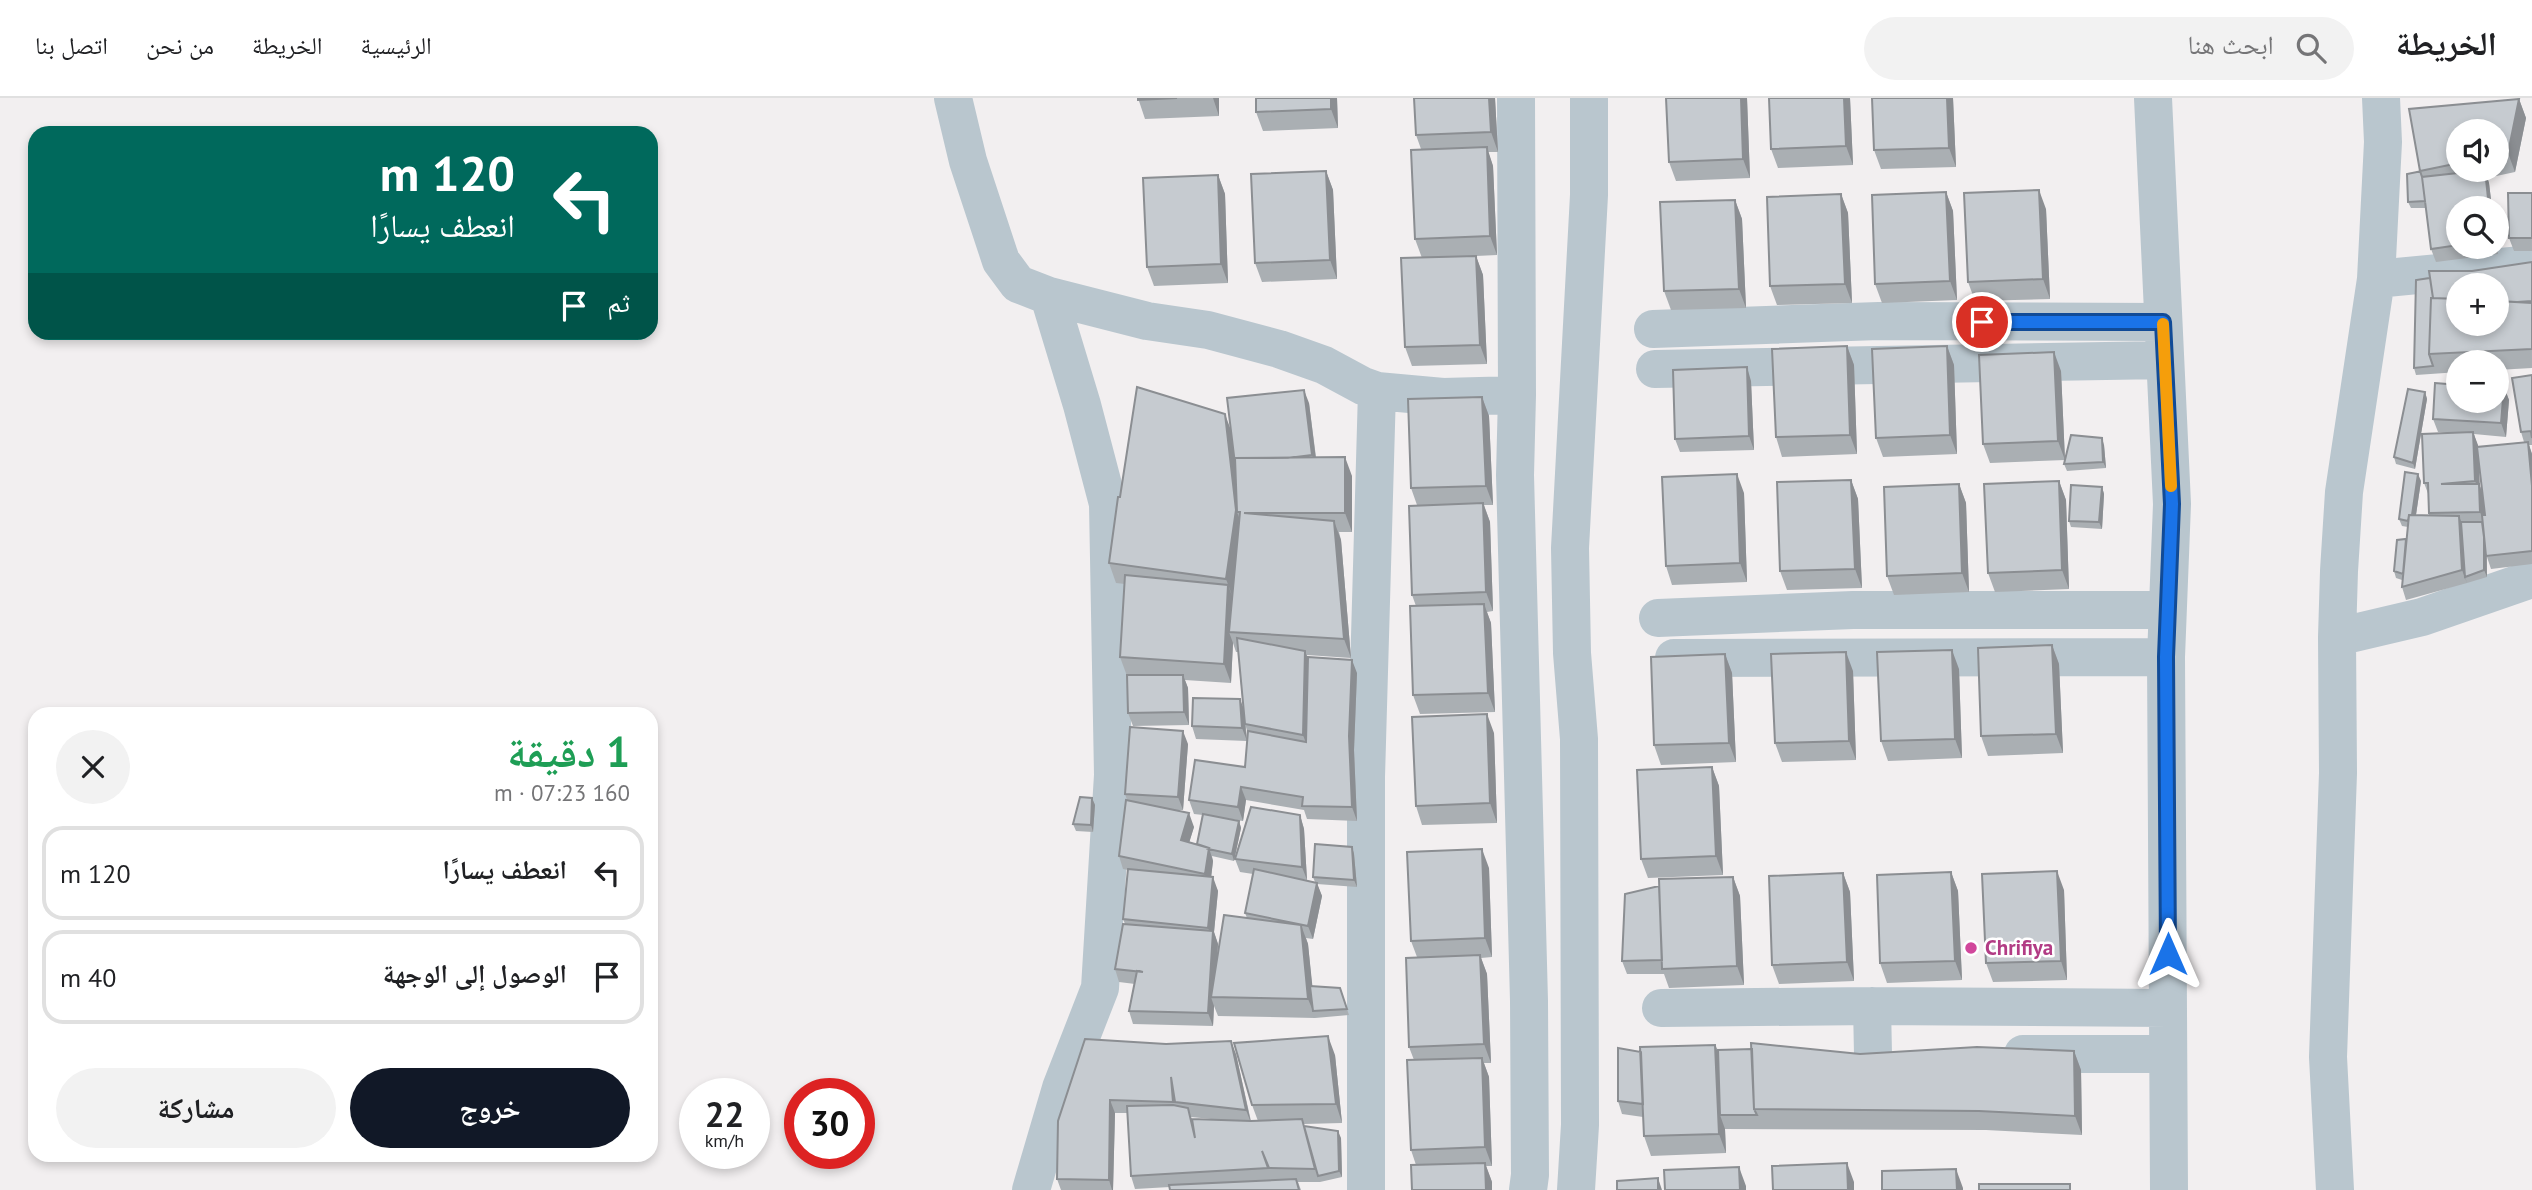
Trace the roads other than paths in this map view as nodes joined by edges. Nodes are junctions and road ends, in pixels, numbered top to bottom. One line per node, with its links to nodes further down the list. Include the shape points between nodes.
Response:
1 (953, 98): 8 (street, via 1001,261 1018,284)
2 (1516, 98): 16 (street)
3 (1589, 98): 36 (street, via 1589,195 1570,548 1579,739 1580,1125)
4 (2153, 98): 10 (street)
5 (2381, 98): 7 (street)
6 (2532, 264): 7 (street)
7 (2376, 279): 21 (street, via 2344,492)
8 (1049, 296): 15 (street, via 1279,349); 33 (street, via 1108,504 1113,775 1100,988 1061,1088)
9 (1879, 321): 10 (street); 11 (street); 13 (street)
10 (2163, 322): 12 (street)
11 (1653, 328)
12 (2165, 360): 13 (street); 19 (street, via 2172,504)
13 (1880, 364): 14 (street)
14 (1656, 369)
15 (1377, 391): 16 (street, via 1443,397); 34 (street, via 1366,777)
16 (1517, 395): 35 (street, via 1517,591 1529,1001)
17 (2532, 579): 21 (street, via 2422,617)
18 (1853, 610): 19 (street); 20 (street); 22 (street)
19 (2167, 610): 23 (street)
20 (1658, 618)
21 (2337, 637): 38 (street, via 2338,773 2328,1057)
22 (1854, 657): 23 (street); 24 (street)
23 (2166, 657): 27 (street)
24 (1658, 658)
25 (1872, 1006): 26 (street); 27 (street); 29 (street)
26 (1661, 1008)
27 (2168, 1008): 32 (street)
28 (1832, 1054): 29 (street)
29 (1873, 1054): 30 (street)
30 (1913, 1054)
31 (1994, 1054): 32 (street)
32 (2168, 1054): 37 (street)
33 (1031, 1190)
34 (1366, 1190)
35 (1528, 1190)
36 (1576, 1190)
37 (2169, 1190)
38 (2335, 1190)

